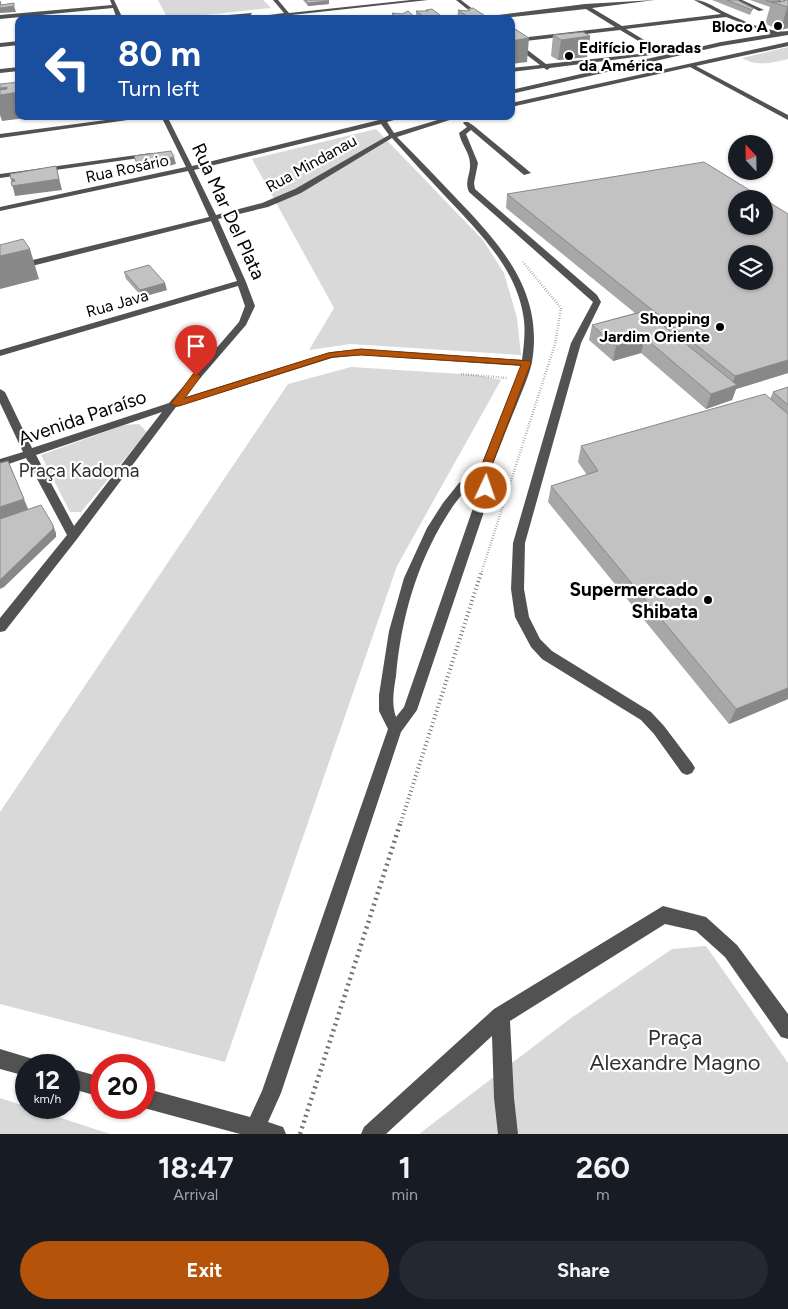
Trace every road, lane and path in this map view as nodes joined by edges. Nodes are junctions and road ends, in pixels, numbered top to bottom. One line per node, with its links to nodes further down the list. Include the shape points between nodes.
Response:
1 (112, 0): 13 (street)
2 (275, 0): 18 (street)
3 (339, 0): 14 (street)
4 (387, 0): 14 (street)
5 (426, 0): 14 (street)
6 (458, 0): 22 (street)
7 (574, 0): 15 (street)
8 (653, 0): 15 (street)
9 (696, 0): 24 (street)
10 (738, 0): 16 (street)
11 (780, 0): 12 (street)
12 (788, 4)
13 (115, 6): 19 (street); 20 (street)
14 (345, 6): 17 (street); 18 (street)
15 (586, 7): 23 (street); 27 (street)
16 (761, 10)
17 (352, 13)
18 (288, 14): 21 (street)
19 (21, 15)
20 (118, 15)
21 (271, 15)
22 (478, 15)
23 (510, 15)
24 (727, 15): 27 (street); 29 (street)
25 (15, 16): 26 (street)
26 (0, 17)
27 (620, 29): 32 (street); 40 (street)
28 (788, 33): 29 (street)
29 (777, 34): 30 (street); 36 (street)
30 (788, 38)
31 (15, 41): 33 (street)
32 (515, 41)
33 (0, 43)
34 (515, 43): 42 (street)
35 (788, 44): 37 (street)
36 (706, 48): 39 (street); 41 (street, via 711,54)
37 (765, 50): 38 (street); 41 (street)
38 (788, 51)
39 (680, 52): 40 (street); 51 (street)
40 (662, 53): 42 (street)
41 (728, 57): 43 (street)
42 (543, 65): 45 (street); 46 (street)
43 (690, 66): 47 (street); 55 (street)
44 (15, 69): 48 (street)
45 (515, 69)
46 (550, 70)
47 (668, 70): 49 (street); 52 (street)
48 (0, 71)
49 (684, 74)
50 (557, 75): 51 (street)
51 (564, 80): 52 (street); 53 (street)
52 (582, 89): 54 (street)
53 (515, 91)
54 (515, 104)
55 (779, 113): 56 (street); 57 (street)
56 (766, 115)
57 (788, 118)
58 (122, 120): 66 (street)
59 (166, 120): 67 (street, Rua Mar Del Plata)
60 (377, 120): 70 (street, Rua Rosário)
61 (382, 120): 65 (street)
62 (441, 120): 65 (street, Rua Mindanau)
63 (464, 120): 64 (street)
64 (472, 127): 71 (street); 90 (street, via 462,133 474,163 470,180 472,190 597,302 576,343 525,519 517,568 518,611 534,644 646,716)
65 (392, 135): 74 (street, Rua Mindanau, via 298,192); 78 (street, via 492,242 509,265 527,312)
66 (0, 136)
67 (181, 151): 68 (street); 70 (street, Rua Mar Del Plata)
68 (171, 153)
69 (162, 154): 72 (street)
70 (189, 168): 73 (street, Rua Rosário); 74 (street, Rua Mar Del Plata)
71 (527, 173)
72 (0, 176)
73 (0, 209)
74 (214, 219): 75 (street, Rua Mindanau); 76 (street, Rua Mar Del Plata)
75 (0, 271)
76 (242, 282): 77 (street, Rua Java); 82 (street, Rua Mar Del Plata, via 250,306 243,323 184,389)
77 (0, 352)
78 (526, 363): 80 (street); 82 (street, Avenida Paraíso, via 361,352 331,355)
79 (456, 373): 80 (path)
80 (521, 380): 85 (street)
81 (0, 392): 83 (street)
82 (176, 404): 83 (street, Avenida Paraíso); 86 (street, Rua Mar Del Plata)
83 (29, 453): 84 (street, Avenida Paraíso); 86 (street)
84 (0, 463)
85 (483, 475): 89 (street, via 486,488 410,710); 89 (street, via 465,484 450,504 412,576 398,621 389,671 386,708)
86 (73, 536): 87 (street, Rua Mar Del Plata)
87 (6, 614): 88 (street, Rua Mar Del Plata)
88 (0, 627)
89 (395, 729): 96 (street, via 270,1093)
90 (687, 768)
91 (501, 1016): 92 (street, via 663,915 700,923 731,952); 98 (street); 99 (street)
92 (788, 1030)
93 (0, 1059): 94 (street)
94 (15, 1063)
95 (155, 1101): 96 (street)
96 (254, 1131): 97 (street)
97 (276, 1134)
98 (371, 1134)
99 (508, 1134)

